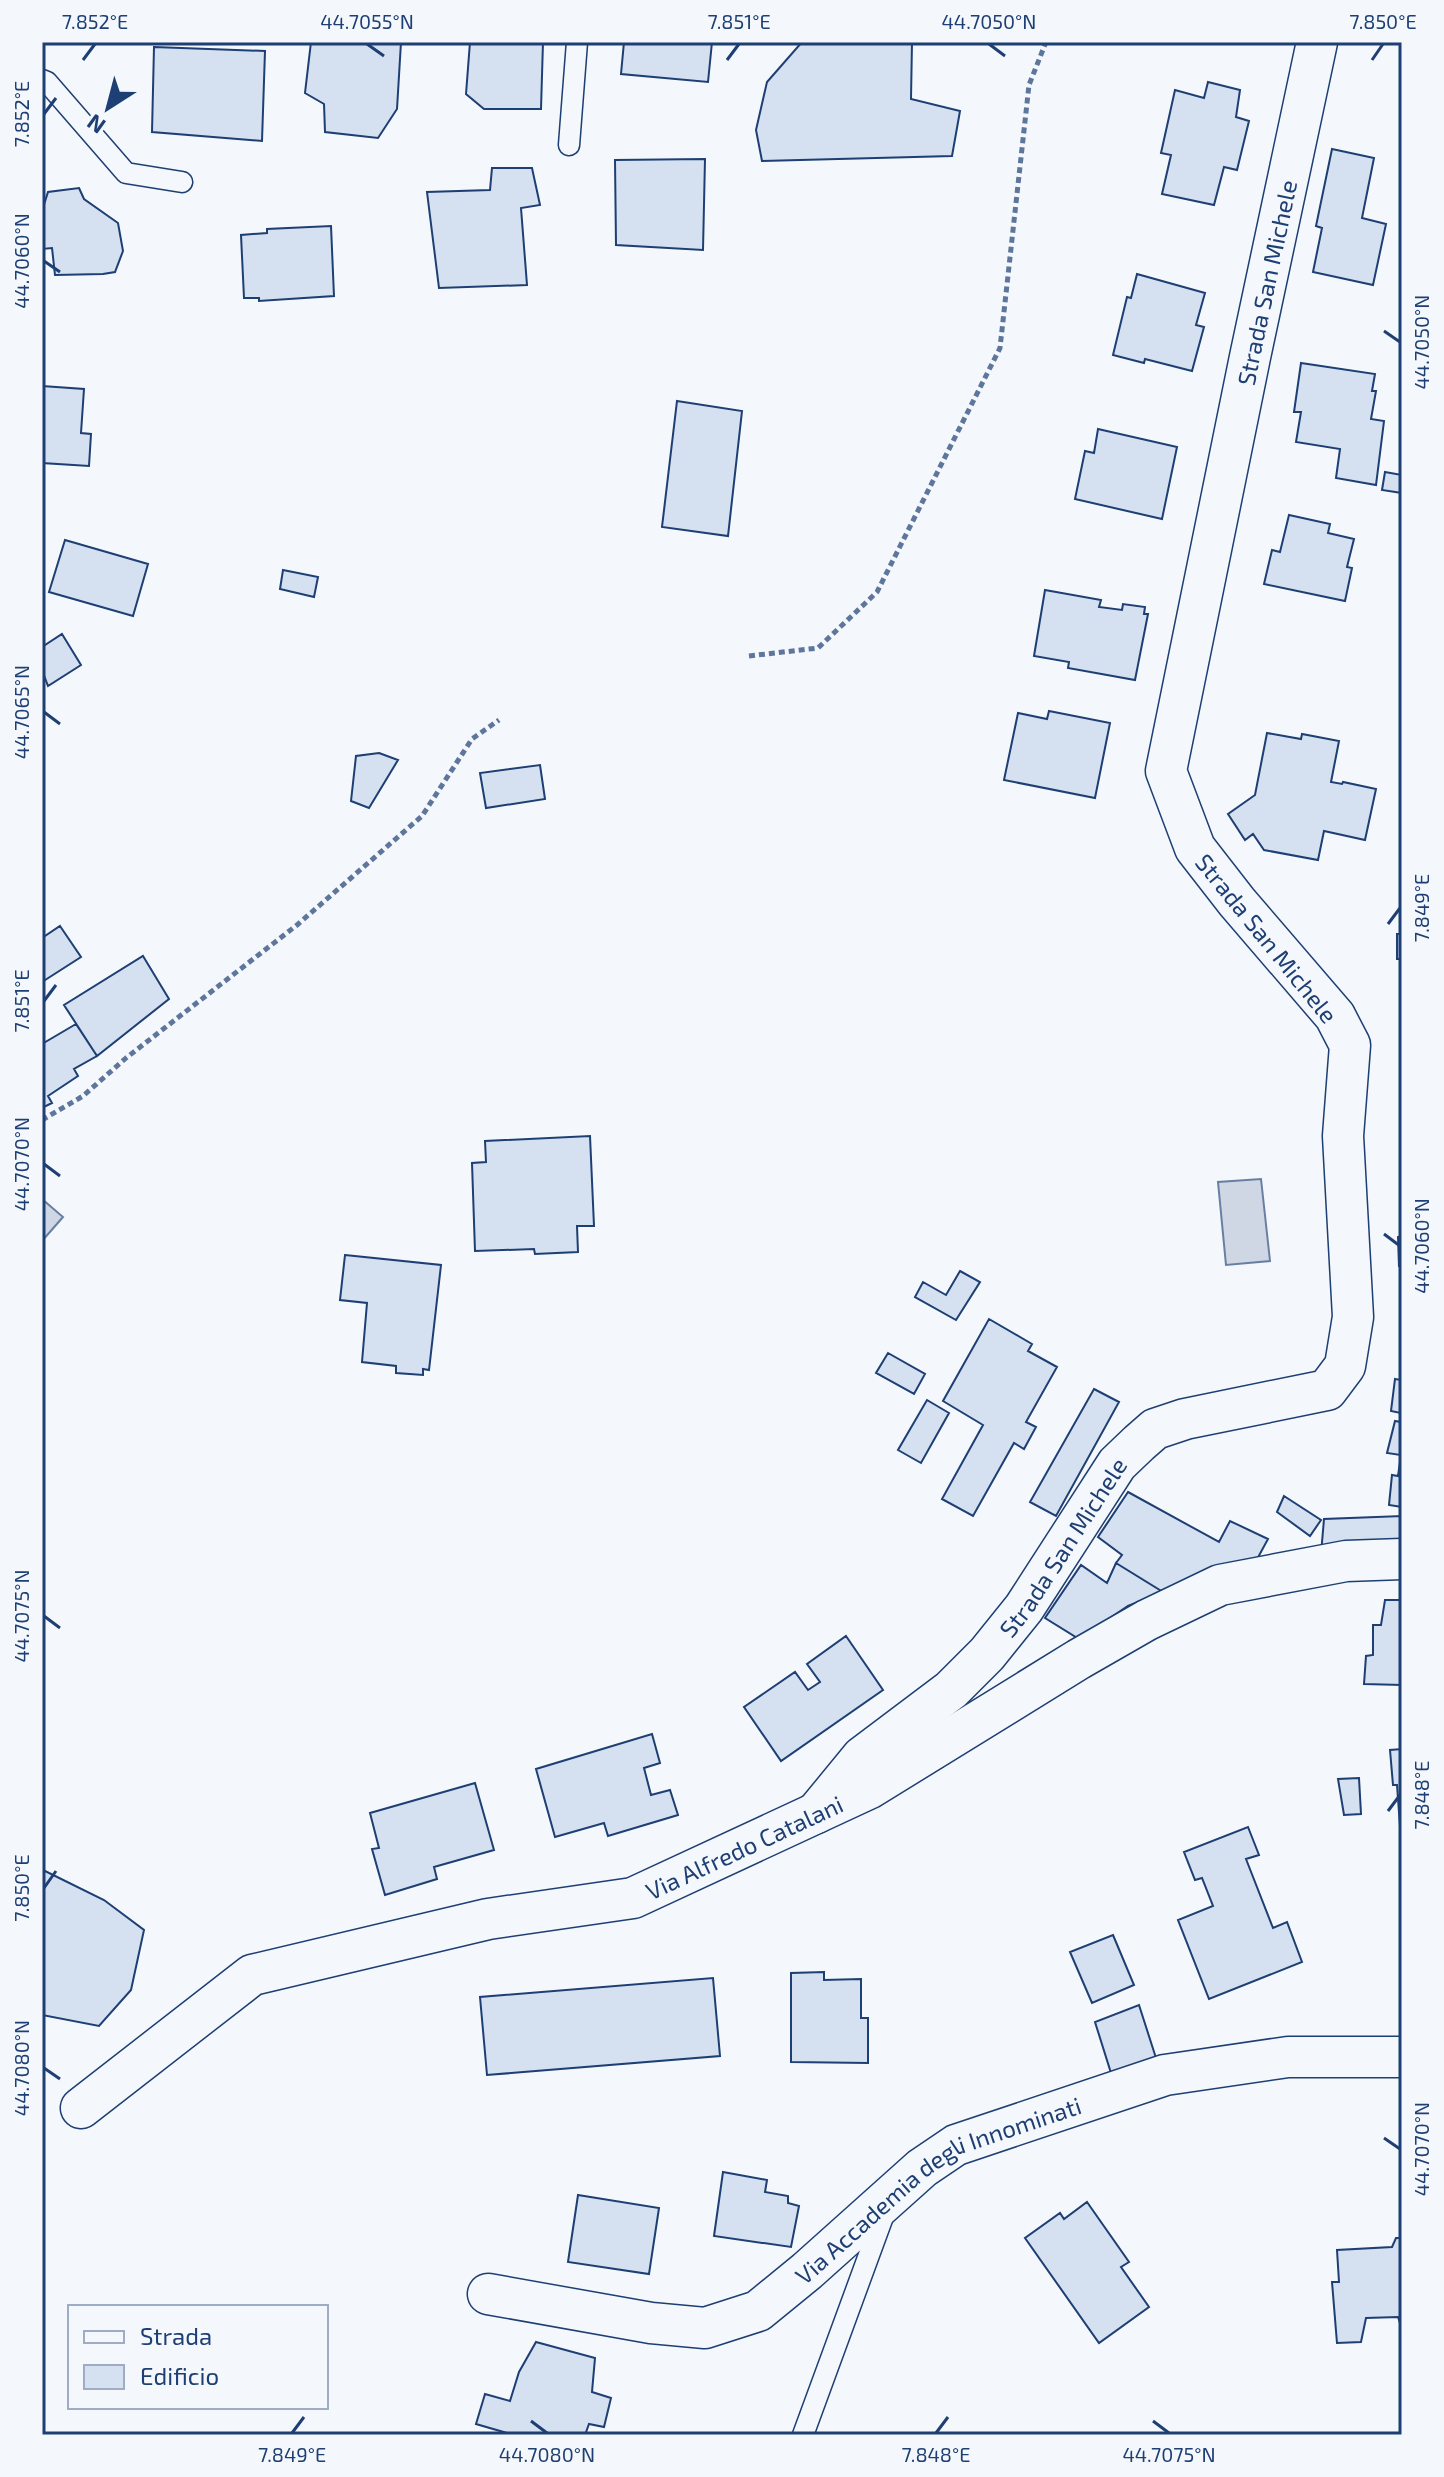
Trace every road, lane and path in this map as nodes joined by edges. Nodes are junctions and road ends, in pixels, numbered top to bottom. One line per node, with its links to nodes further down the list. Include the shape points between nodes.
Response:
1 (577, 42): 5 (lane)
2 (1046, 42): 7 (path, via 1029,85 1000,348 877,592 818,648)
3 (1317, 42): 11 (street, Strada San Michele, via 1166,771 1195,848 1335,1016 1350,1045 1343,1136 1353,1317 1345,1366 1327,1390 1155,1429 1117,1464 1024,1608 987,1654 951,1690 862,1757)
4 (42, 80): 6 (lane, via 126,173)
5 (569, 145)
6 (182, 182)
7 (749, 656)
8 (499, 720): 9 (path, via 472,739 422,816 297,925 83,1096)
9 (42, 1120)
10 (1402, 1559): 11 (street, Via Alfredo Catalani, via 1346,1561 1220,1585 1147,1620 870,1788)
11 (816, 1813): 13 (street, Via Alfredo Catalani, via 633,1898 488,1919 252,1975)
12 (1402, 2057): 14 (street, Via Accademia degli Innominati, via 1288,2057 1165,2075 956,2145)
13 (81, 2108)
14 (892, 2194): 15 (street, Via Accademia degli Innominati, via 758,2311 705,2328); 16 (lane)
15 (488, 2294)
16 (803, 2435)

